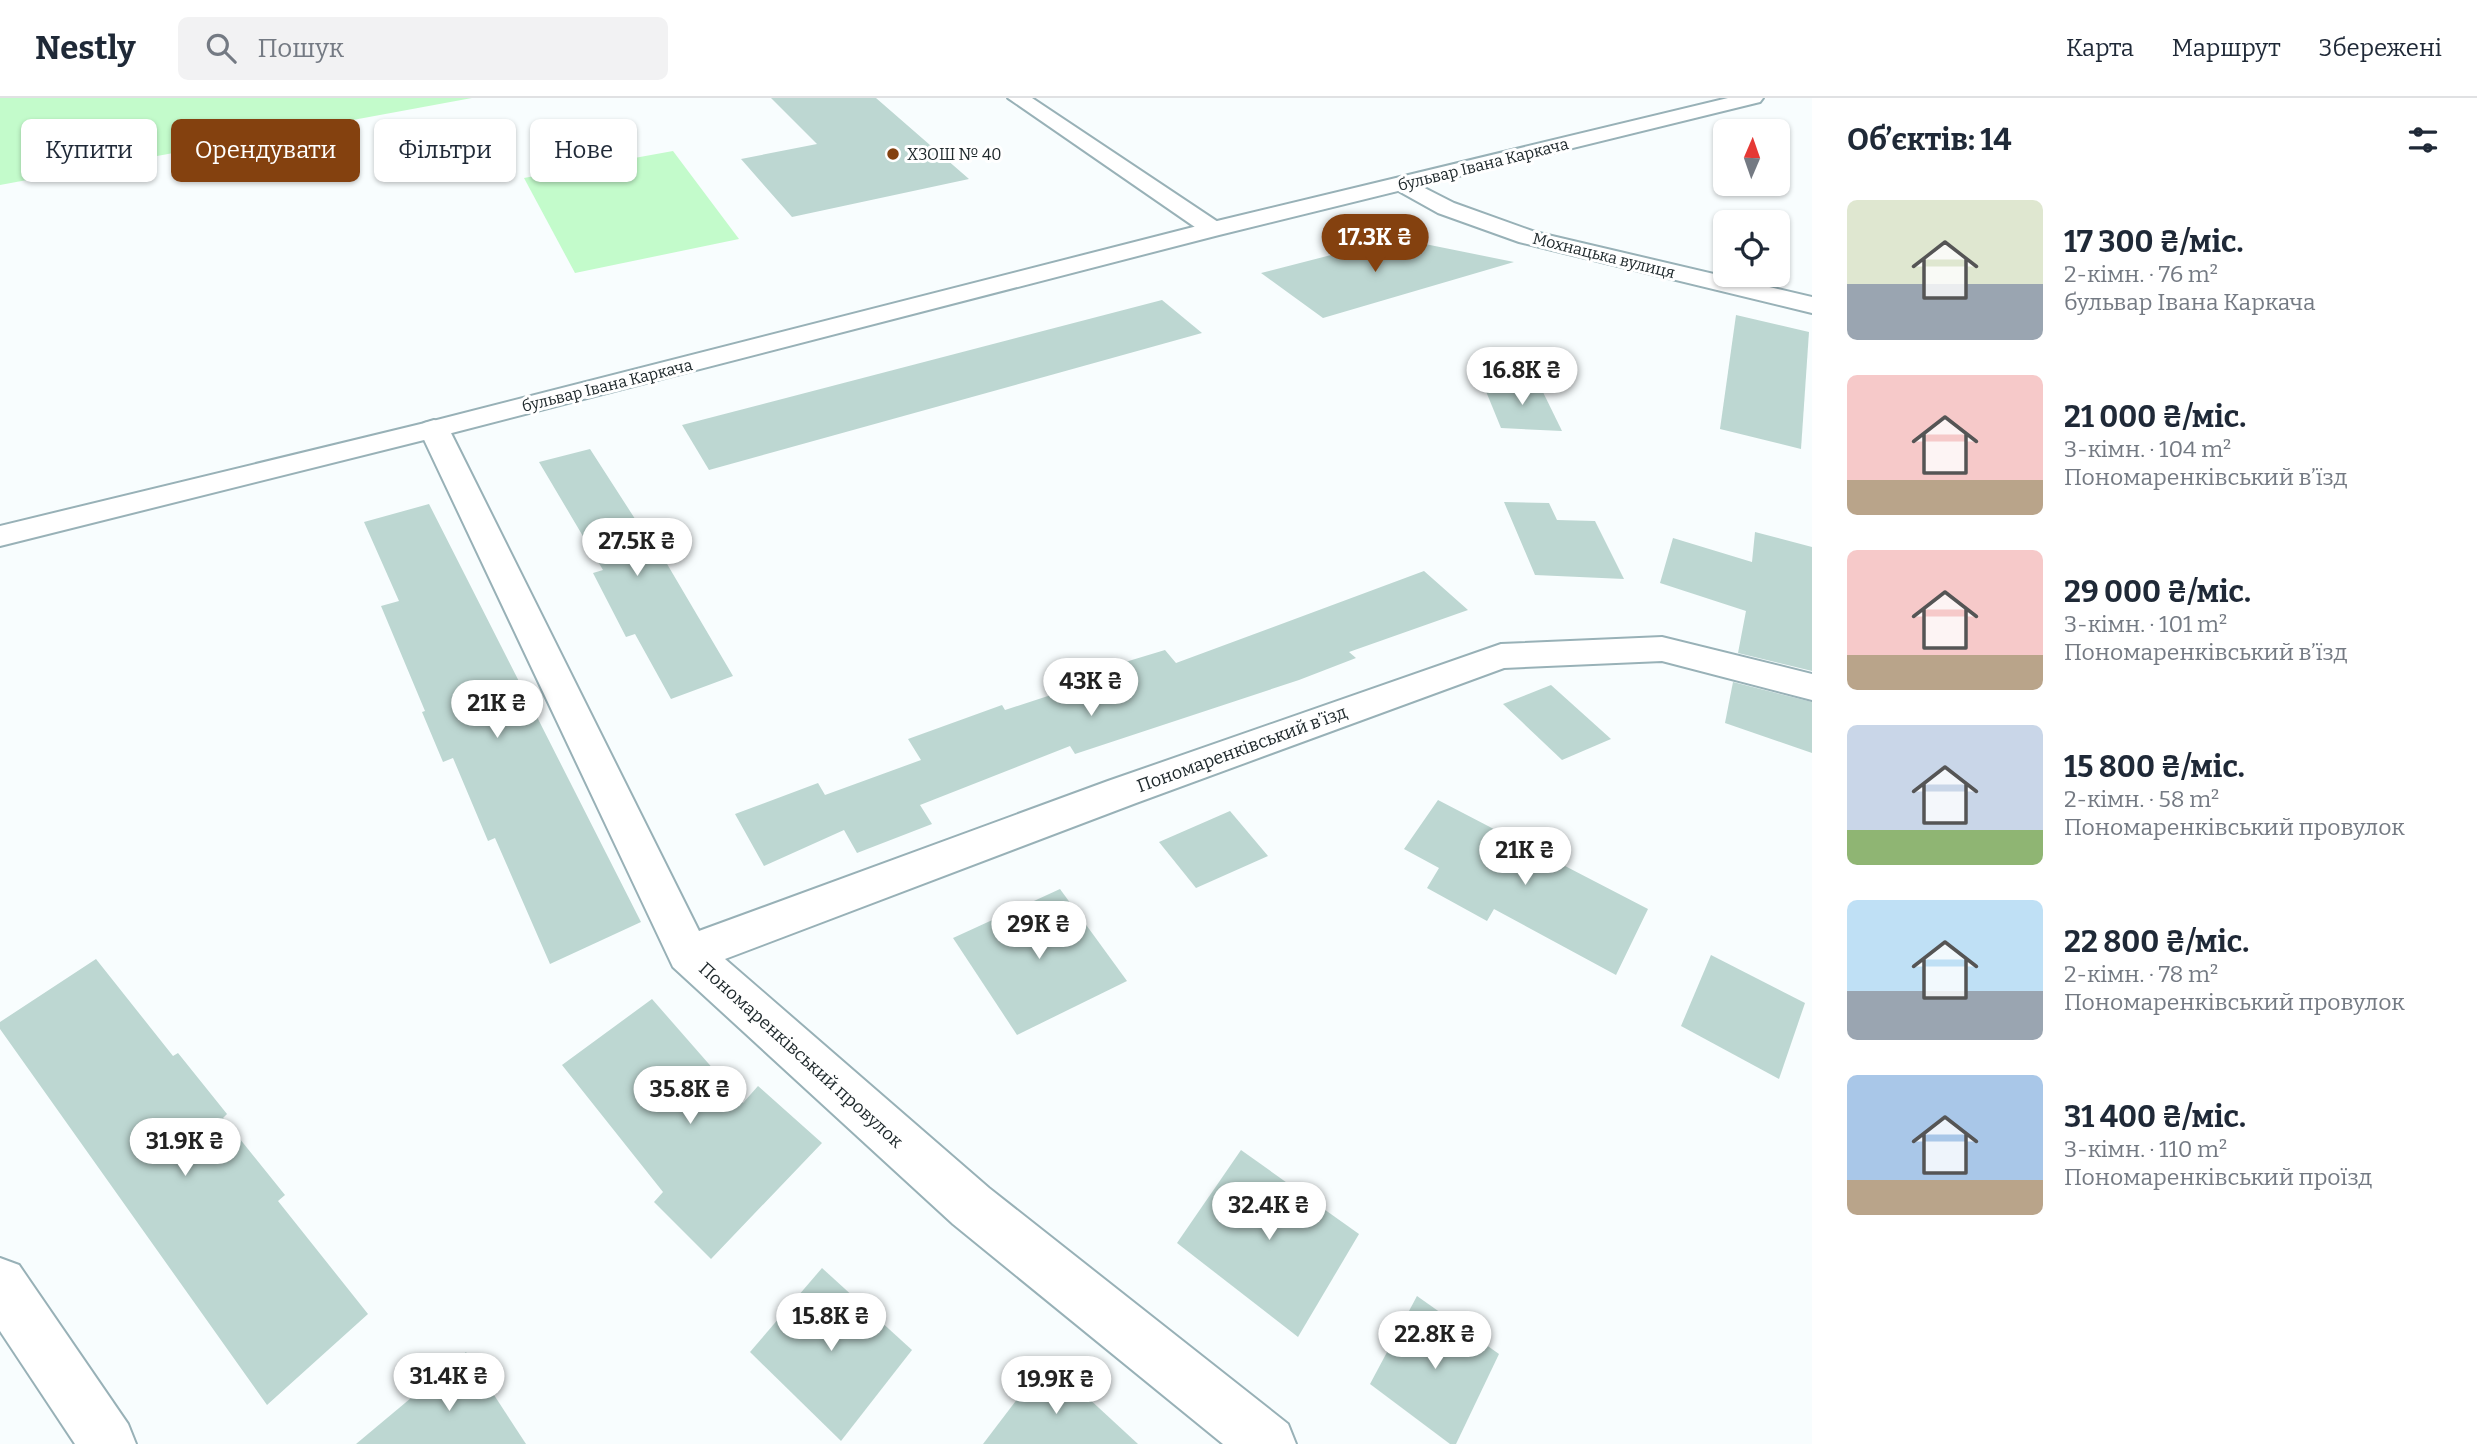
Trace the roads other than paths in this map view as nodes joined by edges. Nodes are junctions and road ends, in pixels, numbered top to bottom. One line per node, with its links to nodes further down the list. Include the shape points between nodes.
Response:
1 (1018, 98): 4 (street)
2 (1753, 98): 3 (street, бульвар Івана Каркача)
3 (1403, 184): 4 (street, бульвар Івана Каркача); 5 (street, Мохнацька вулиця, via 1446,208 1527,237)
4 (1213, 229): 6 (street, бульвар Івана Каркача)
5 (1812, 305)
6 (435, 429): 7 (street, бульвар Івана Каркача); 9 (street, Пономаренківський провулок)
7 (0, 536)
8 (1812, 687): 9 (street, Пономаренківський в’їзд, via 1662,649 1501,656)
9 (688, 954): 12 (street, Пономаренківський провулок, via 971,1206)
10 (0, 1284): 11 (street)
11 (108, 1444)
12 (1268, 1444)

